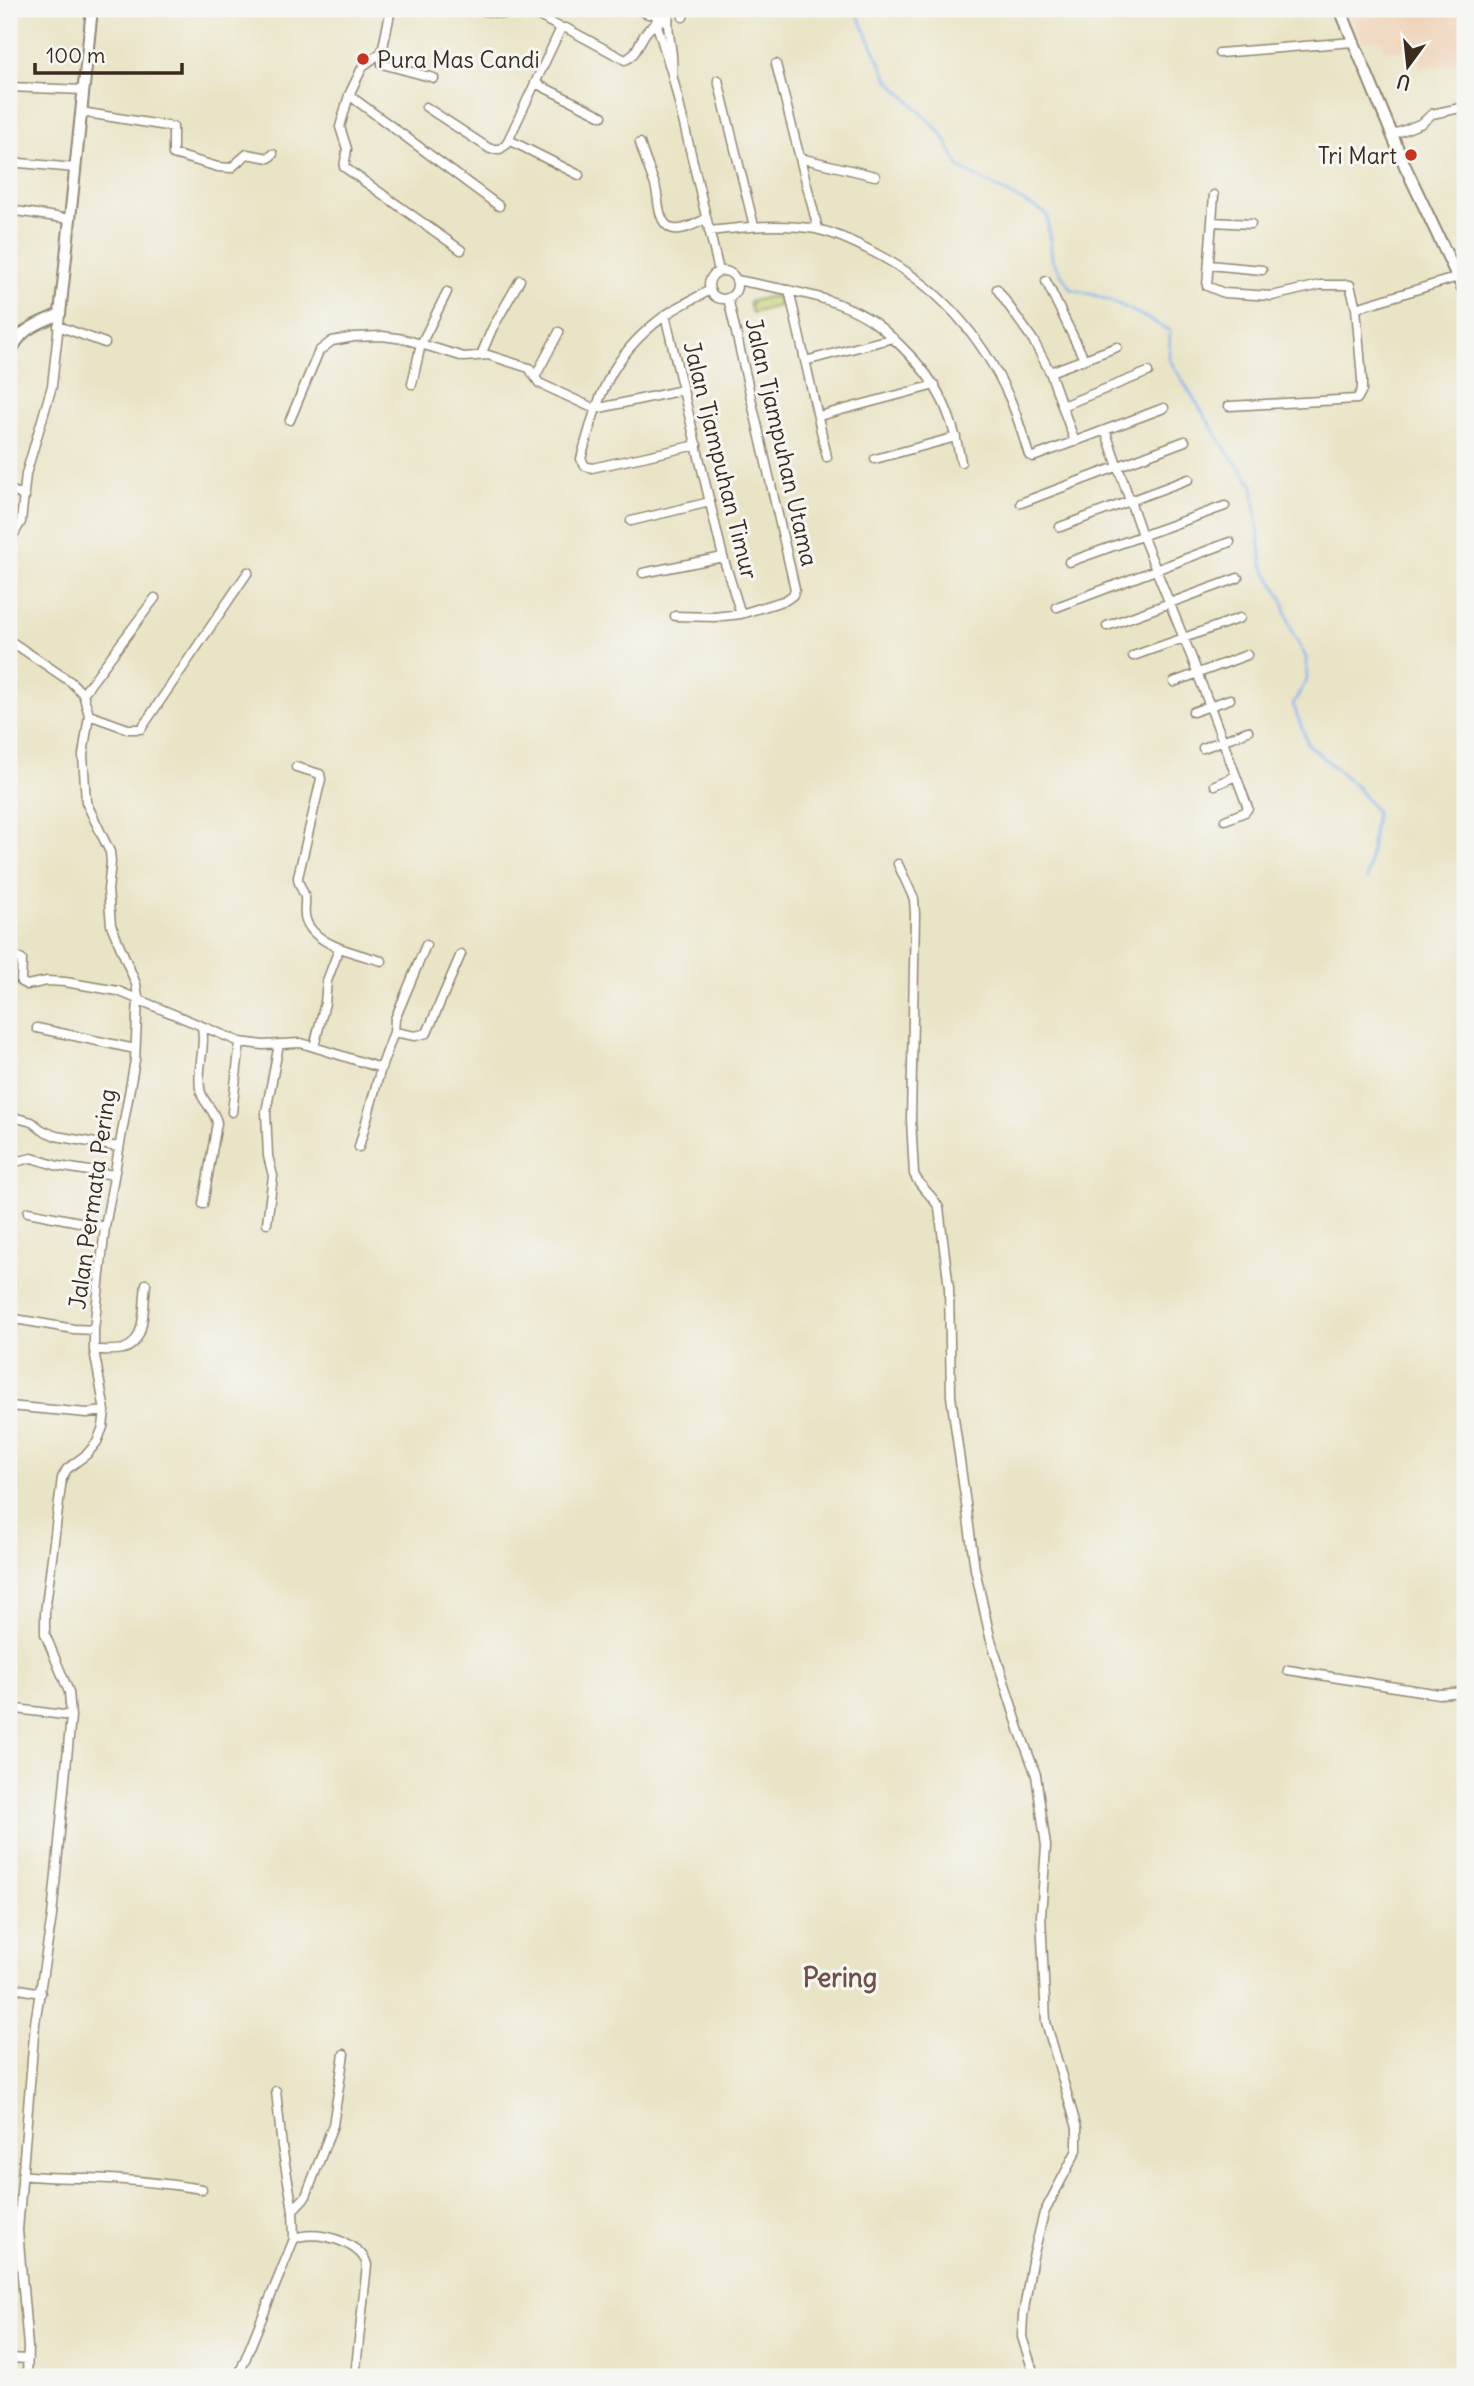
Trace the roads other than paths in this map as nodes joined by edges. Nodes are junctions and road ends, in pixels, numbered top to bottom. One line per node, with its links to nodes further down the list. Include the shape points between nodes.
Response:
1 (92, 9): 20 (street)
2 (391, 9): 12 (street)
3 (473, 9): 7 (street)
4 (637, 9): 9 (street)
5 (1340, 9): 11 (street)
6 (669, 13): 9 (street); 16 (street)
7 (505, 14)
8 (537, 15): 10 (street)
9 (658, 15): 10 (street, via 627,60); 16 (street)
10 (561, 28): 18 (street)
11 (1353, 42): 13 (street); 26 (street)
12 (382, 52): 15 (street, via 384,65); 21 (street, via 363,66)
13 (1219, 53)
14 (776, 64): 30 (street)
15 (434, 78)
16 (673, 79): 39 (street)
17 (718, 80): 42 (street)
18 (535, 83): 25 (street); 27 (street)
19 (9, 87): 20 (street)
20 (83, 90): 24 (street)
21 (349, 95): 36 (street); 45 (street, via 340,127 347,149 344,167)
22 (426, 107): 27 (street, via 495,150)
23 (1465, 107): 26 (street, via 1432,114)
24 (81, 112): 29 (street, via 173,127 173,153 218,167 231,168 247,154 269,158); 32 (street)
25 (603, 116)
26 (1392, 135): 49 (street)
27 (509, 140): 33 (street)
28 (640, 143): 39 (street, via 662,218 669,227 686,228)
29 (272, 154)
30 (800, 158): 34 (street); 43 (street)
31 (9, 162): 32 (street)
32 (75, 168): 38 (street)
33 (579, 175)
34 (875, 176)
35 (1214, 195): 40 (street)
36 (499, 206)
37 (9, 210): 38 (street)
38 (70, 219): 60 (street)
39 (706, 219): 44 (street)
40 (1212, 222): 41 (street); 46 (street)
41 (1251, 224)
42 (754, 226): 43 (street); 44 (street)
43 (818, 229): 87 (street, via 897,264 958,316 999,377 1029,455)
44 (709, 231): 48 (street)
45 (461, 250)
46 (1209, 265): 47 (street); 59 (street, via 1207,286 1216,292 1272,296 1348,284)
47 (1262, 270)
48 (719, 271): 51 (street, via 729,272); 54 (street, via 712,277)
49 (1458, 277): 57 (street); 59 (street)
50 (520, 280): 69 (street)
51 (736, 280): 55 (street); 58 (street, via 736,291)
52 (1046, 281): 70 (street)
53 (997, 289): 72 (street)
54 (710, 290): 58 (street, via 718,298); 61 (street)
55 (789, 290): 64 (street, via 843,307 874,322); 71 (street)
56 (447, 292): 66 (street)
57 (1465, 293)
58 (728, 298): 114 (street, Jalan Tjampuhan Utama, via 795,584 793,595 786,600)
59 (1356, 308): 79 (street, via 1362,390 1357,399)
60 (60, 314): 62 (street); 68 (street, via 26,329)
61 (665, 315): 77 (street, Jalan Tjampuhan Timur); 81 (street, via 626,351)
62 (58, 327): 65 (street); 95 (street, via 52,386 26,474)
63 (559, 332): 74 (street)
64 (893, 338): 71 (street); 76 (street)
65 (105, 343)
66 (421, 344): 69 (street, via 464,358); 75 (street); 83 (street, via 382,336 332,341 319,351)
67 (1117, 347): 70 (street)
68 (9, 355)
69 (481, 355): 74 (street, via 529,368)
70 (1084, 359): 72 (street)
71 (805, 361): 82 (street)
72 (1049, 372): 78 (street)
73 (1148, 372): 78 (street)
74 (535, 377): 81 (street, via 547,388)
75 (412, 384)
76 (935, 385): 82 (street); 85 (street)
77 (683, 390): 81 (street); 88 (street, Jalan Tjampuhan Timur)
78 (1062, 406): 87 (street)
79 (1229, 406)
80 (1164, 408): 84 (street)
81 (595, 409): 88 (street, via 581,460 585,466)
82 (819, 416): 89 (street)
83 (290, 420)
84 (1105, 430): 87 (street); 92 (street)
85 (956, 437): 90 (street); 91 (street)
86 (1185, 441): 92 (street)
87 (1075, 442)
88 (697, 445): 97 (street, Jalan Tjampuhan Timur)
89 (827, 457)
90 (875, 459)
91 (961, 462)
92 (1118, 466): 96 (street); 98 (street)
93 (1189, 480): 96 (street)
94 (9, 489): 95 (street)
95 (25, 497): 103 (street, via 21,522)
96 (1130, 500): 101 (street); 102 (street)
97 (710, 502): 100 (street); 105 (street, Jalan Tjampuhan Timur)
98 (1021, 503)
99 (1225, 506): 102 (street)
100 (631, 521)
101 (1060, 527)
102 (1142, 535): 106 (street); 107 (street)
103 (9, 542)
104 (1230, 542): 107 (street)
105 (723, 557): 109 (street); 114 (street, Jalan Tjampuhan Timur)
106 (1069, 562)
107 (1155, 570): 112 (street); 113 (street)
108 (248, 572): 128 (street, via 142,729 128,729)
109 (643, 573)
110 (1238, 578): 112 (street)
111 (155, 598): 124 (street)
112 (1169, 603): 117 (street); 118 (street)
113 (1057, 607)
114 (741, 614): 115 (street)
115 (675, 616)
116 (1240, 618): 118 (street)
117 (1107, 626)
118 (1184, 639): 121 (street); 122 (street)
119 (9, 640): 124 (street)
120 (1247, 655): 122 (street)
121 (1133, 656)
122 (1198, 673): 123 (street); 126 (street)
123 (1174, 682)
124 (83, 694): 128 (street, Jalan Permata Pering)
125 (1230, 699): 126 (street)
126 (1209, 706): 127 (street); 130 (street)
127 (1193, 712)
128 (89, 715): 142 (street, Jalan Permata Pering, via 83,755 86,802 110,852 111,925)
129 (1248, 731): 130 (street)
130 (1222, 741): 131 (street); 133 (street)
131 (1203, 748)
132 (296, 767): 138 (street, via 320,774 321,779 298,877 305,917 312,929)
133 (1236, 776): 134 (street); 135 (street, via 1248,811)
134 (1215, 785)
135 (1225, 820)
136 (898, 864): 185 (street, via 912,894 915,915 914,1174 939,1208 949,1288 951,1396 975,1569 990,1637 1036,1775 1046,1846 1041,1916 1046,2022 1077,2128 1077,2150 1044,2213 1029,2274 1022,2337)
137 (426, 945): 145 (street, via 395,1019)
138 (339, 948): 141 (street); 148 (street, via 327,981)
139 (9, 954): 142 (street, via 22,960 21,982 27,985 65,982)
140 (461, 954): 145 (street, via 427,1033)
141 (382, 961)
142 (138, 997): 143 (street); 149 (street, Jalan Permata Pering)
143 (202, 1027): 146 (street); 157 (street, via 200,1089 217,1123)
144 (37, 1028): 149 (street)
145 (394, 1032): 150 (street)
146 (240, 1042): 147 (street); 151 (street)
147 (279, 1044): 148 (street); 159 (street, via 266,1112 273,1176)
148 (314, 1047): 150 (street)
149 (135, 1049): 153 (street, Jalan Permata Pering)
150 (381, 1068): 154 (street)
151 (232, 1112)
152 (9, 1116): 153 (street, via 56,1136)
153 (118, 1147): 156 (street, Jalan Permata Pering)
154 (359, 1147)
155 (9, 1159): 156 (street, via 32,1158)
156 (114, 1175): 160 (street, Jalan Permata Pering)
157 (203, 1204)
158 (28, 1212): 160 (street)
159 (267, 1223)
160 (105, 1227): 163 (street, Jalan Permata Pering)
161 (146, 1284): 164 (street, via 136,1342 123,1349)
162 (9, 1318): 163 (street)
163 (94, 1330): 164 (street, Jalan Permata Pering)
164 (94, 1350): 166 (street, Jalan Permata Pering)
165 (9, 1406): 166 (street)
166 (105, 1411): 170 (street, Jalan Permata Pering, via 97,1442 62,1478 45,1613 47,1641 69,1692)
167 (1288, 1670): 168 (street, via 1439,1694)
168 (1465, 1692)
169 (9, 1708): 170 (street)
170 (71, 1716): 172 (street, Jalan Permata Pering)
171 (9, 1987): 172 (street)
172 (41, 1993): 175 (street, Jalan Permata Pering)
173 (344, 2054): 177 (street, via 332,2125 306,2196)
174 (276, 2091): 177 (street)
175 (22, 2175): 176 (street, via 159,2182); 179 (street, Jalan Permata Pering)
176 (202, 2189)
177 (293, 2210): 178 (street)
178 (294, 2239): 183 (street); 184 (street, via 311,2235 336,2240 360,2250 366,2258)
179 (13, 2243): 181 (street, Jalan Permata Pering)
180 (9, 2358): 181 (street)
181 (28, 2359): 182 (street, Jalan Permata Pering)
182 (27, 2377)
183 (238, 2377)
184 (355, 2377)
185 (1035, 2377)

